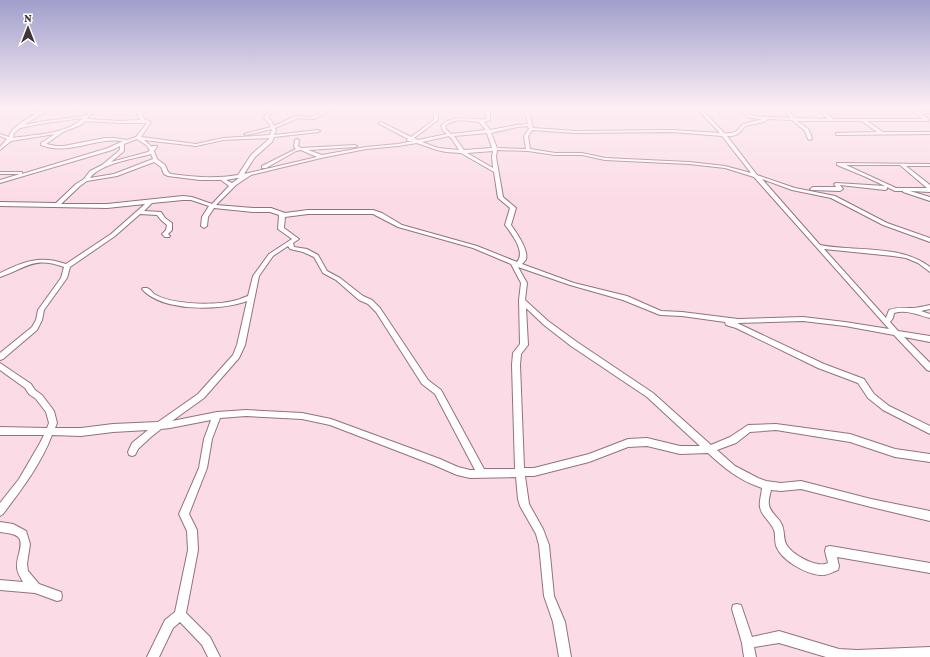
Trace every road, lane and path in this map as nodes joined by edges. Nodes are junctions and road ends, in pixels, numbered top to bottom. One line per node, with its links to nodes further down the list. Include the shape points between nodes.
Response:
1 (16, 139): 16 (street)
2 (51, 139): 19 (street, via 43,144 79,145 106,139)
3 (136, 139): 19 (street)
4 (139, 139): 27 (street)
5 (142, 139): 20 (street)
6 (223, 139): 7 (street); 20 (street, via 196,145)
7 (229, 139)
8 (271, 139): 38 (street, via 253,156)
9 (410, 139): 21 (street)
10 (413, 139): 18 (street)
11 (430, 139): 18 (street)
12 (454, 139): 28 (street)
13 (492, 139): 25 (street)
14 (526, 139): 26 (street)
15 (728, 139): 39 (street)
16 (10, 140): 23 (street)
17 (297, 140): 24 (street, via 296,147)
18 (418, 141): 21 (street); 28 (street, via 446,151)
19 (124, 142): 33 (street, via 122,150); 36 (street, via 110,149)
20 (161, 142): 27 (street)
21 (402, 144): 22 (street)
22 (366, 148): 24 (street, via 360,146); 29 (street)
23 (0, 149)
24 (300, 149): 29 (street); 37 (street)
25 (495, 149): 26 (street); 28 (street); 34 (street)
26 (528, 150): 39 (street, via 582,154 605,159 725,167)
27 (153, 151): 30 (street); 33 (street)
28 (463, 152): 34 (street)
29 (321, 157): 37 (street)
30 (155, 160): 40 (street, via 170,175 200,179); 41 (street, via 115,175)
31 (901, 164): 32 (street); 44 (street, via 839,164); 45 (street)
32 (930, 164)
33 (104, 166): 41 (street, via 92,172)
34 (496, 171): 59 (street, via 502,199 513,211 508,225 518,239 523,256)
35 (0, 172): 36 (street)
36 (26, 174): 42 (street)
37 (249, 174): 38 (street); 43 (street)
38 (240, 176): 40 (street); 43 (street)
39 (756, 176): 46 (street, via 794,189); 58 (street)
40 (222, 178): 43 (street)
41 (86, 180): 50 (street)
42 (0, 182)
43 (233, 185): 51 (street)
44 (898, 189): 45 (street); 46 (street, via 836,184 840,189); 47 (street)
45 (930, 189)
46 (805, 190): 56 (street, via 833,197 885,224)
47 (930, 199)
48 (150, 202): 50 (street, via 106,206); 51 (street, via 188,199); 52 (street)
49 (0, 204): 50 (street)
50 (58, 204)
51 (212, 206): 53 (street, via 270,210); 54 (street, via 204,217)
52 (140, 212): 55 (street, via 159,213 170,224); 60 (street)
53 (282, 214): 57 (street, via 281,229 296,238); 59 (street, via 378,213 400,226 475,247)
54 (204, 226)
55 (167, 236)
56 (930, 240)
57 (290, 244): 64 (street, via 271,255 259,271); 87 (street, via 292,248 305,250 316,256 325,272 378,310 426,382 438,392)
58 (818, 246): 61 (street, via 832,250 872,251 908,257 920,261); 70 (street)
59 (515, 264): 65 (street, via 524,283); 68 (street, via 576,286 625,298 660,313)
60 (67, 266): 62 (street, via 54,261 39,260); 73 (street, via 64,278 41,310 34,328)
61 (930, 270)
62 (0, 275)
63 (144, 289): 64 (street, via 151,296 176,303 217,305)
64 (250, 298): 79 (street, via 241,345 236,356 201,396)
65 (523, 302): 83 (street, via 574,344 650,395); 86 (street, via 524,345 516,353)
66 (930, 307): 67 (street)
67 (909, 310): 69 (street); 70 (street, via 891,312)
68 (705, 316): 71 (street, via 754,321 803,319); 80 (street, via 738,326 821,366 860,381 871,396 886,408)
69 (930, 316)
70 (887, 322): 71 (street)
71 (897, 334): 72 (street); 74 (street)
72 (930, 339)
73 (0, 357)
74 (921, 357): 75 (street); 77 (street)
75 (930, 364)
76 (1, 367): 82 (street, via 28,386 50,411 53,423)
77 (930, 368)
78 (217, 416): 79 (street); 87 (street, via 256,413 316,418 438,462 464,474); 97 (street, via 208,439 203,468 184,514 192,530 193,550)
79 (161, 426): 82 (street, via 81,432); 84 (street, via 142,440)
80 (930, 430)
81 (0, 431): 82 (street)
82 (50, 431): 89 (street, via 22,482)
83 (710, 449): 85 (street, via 733,440 748,429 776,427 850,438 895,453); 86 (street, via 680,450 647,442 628,443 589,458 534,472); 88 (street, via 732,469)
84 (132, 452)
85 (930, 458)
86 (520, 472): 87 (street); 103 (street, via 525,506 540,532 544,545 549,596 559,622)
87 (482, 474)
88 (766, 485): 90 (street, via 801,485); 92 (street, via 767,493 763,504 779,528 780,543 794,559 824,571 834,566 830,551)
89 (0, 511)
90 (930, 516)
91 (0, 526): 94 (street, via 22,534 25,545 22,567 25,576)
92 (930, 568)
93 (0, 585): 94 (street)
94 (35, 588): 95 (street)
95 (57, 596)
96 (737, 608): 98 (street)
97 (180, 615): 101 (street, via 169,624); 102 (street, via 206,641)
98 (748, 643): 100 (street, via 779,637); 104 (street)
99 (930, 653): 100 (street)
100 (839, 656)
101 (153, 657)
102 (214, 657)
103 (565, 657)
104 (750, 657)

